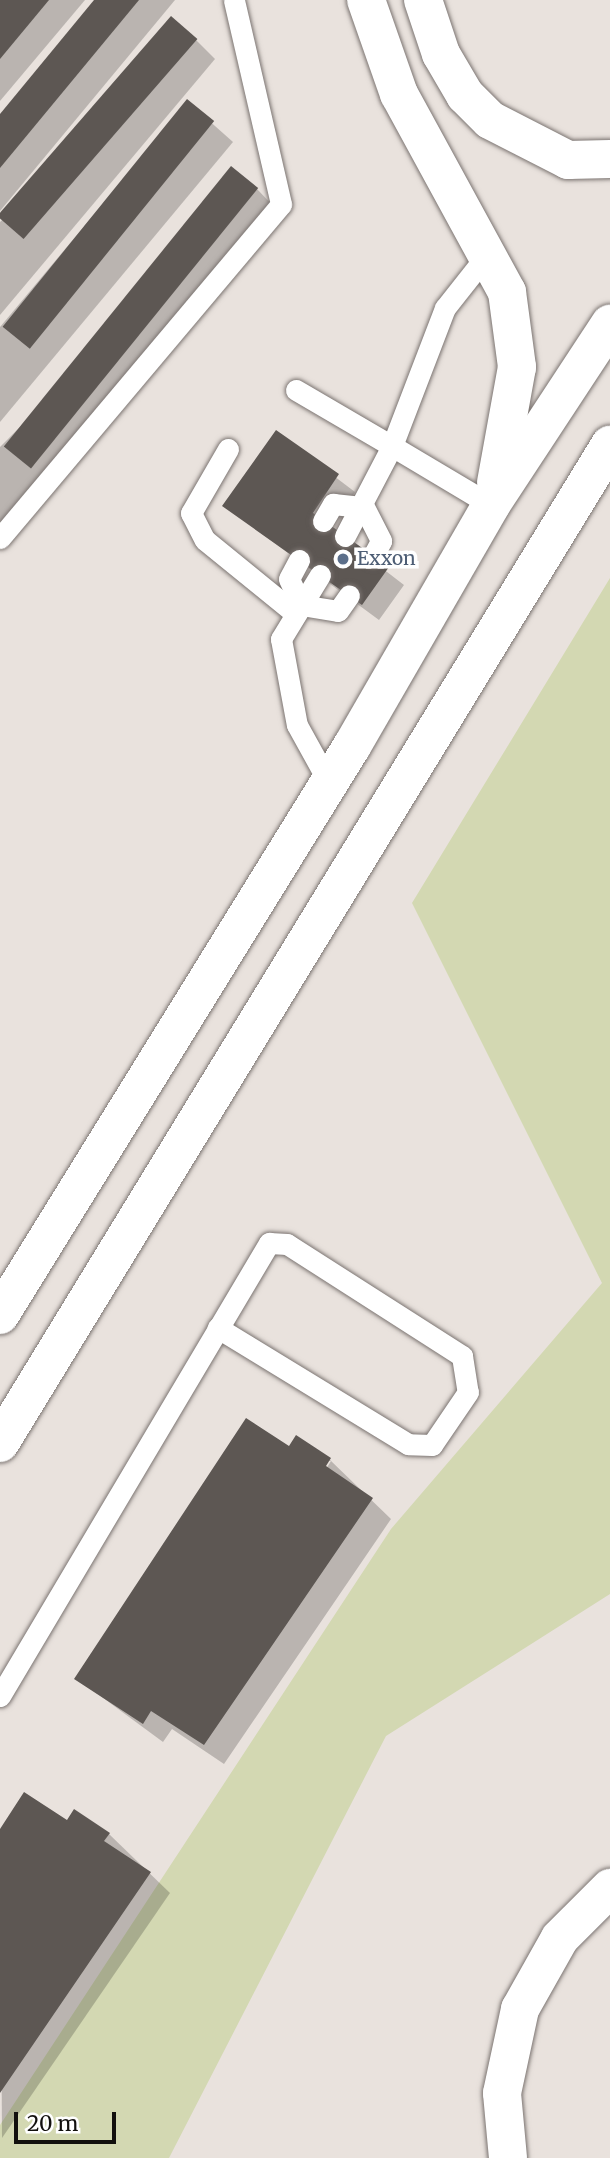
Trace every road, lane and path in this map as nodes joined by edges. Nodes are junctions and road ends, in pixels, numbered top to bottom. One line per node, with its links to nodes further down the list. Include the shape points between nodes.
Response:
1 (234, 0): 15 (lane, via 281,204)
2 (366, 0): 5 (main road, via 399,94)
3 (423, 0): 4 (main road, via 441,54 465,95 490,120 568,160)
4 (610, 159)
5 (490, 251): 9 (lane, via 445,308); 11 (main road, via 507,292 517,368)
6 (610, 324): 11 (main road)
7 (296, 390): 9 (lane)
8 (610, 444): 24 (main road)
9 (392, 446): 11 (lane); 12 (lane)
10 (228, 449): 20 (lane, via 191,513 205,540)
11 (491, 505): 21 (main road)
12 (364, 507): 13 (lane, via 333,504); 14 (lane); 16 (lane, via 381,541)
13 (323, 521)
14 (345, 536)
15 (0, 538)
16 (373, 556)
17 (299, 560): 20 (lane, via 289,579)
18 (320, 575): 20 (lane)
19 (349, 595): 20 (lane, via 338,611)
20 (299, 610): 21 (lane, via 281,639 297,725)
21 (329, 783): 22 (main road)
22 (0, 1315)
23 (218, 1328): 23 (lane, via 269,1243 287,1244 462,1356 468,1392 432,1445 408,1444); 25 (lane)
24 (0, 1443)
25 (0, 1696)
26 (610, 1888): 27 (main road, via 559,1938 520,2008 502,2093)
27 (508, 2158)

